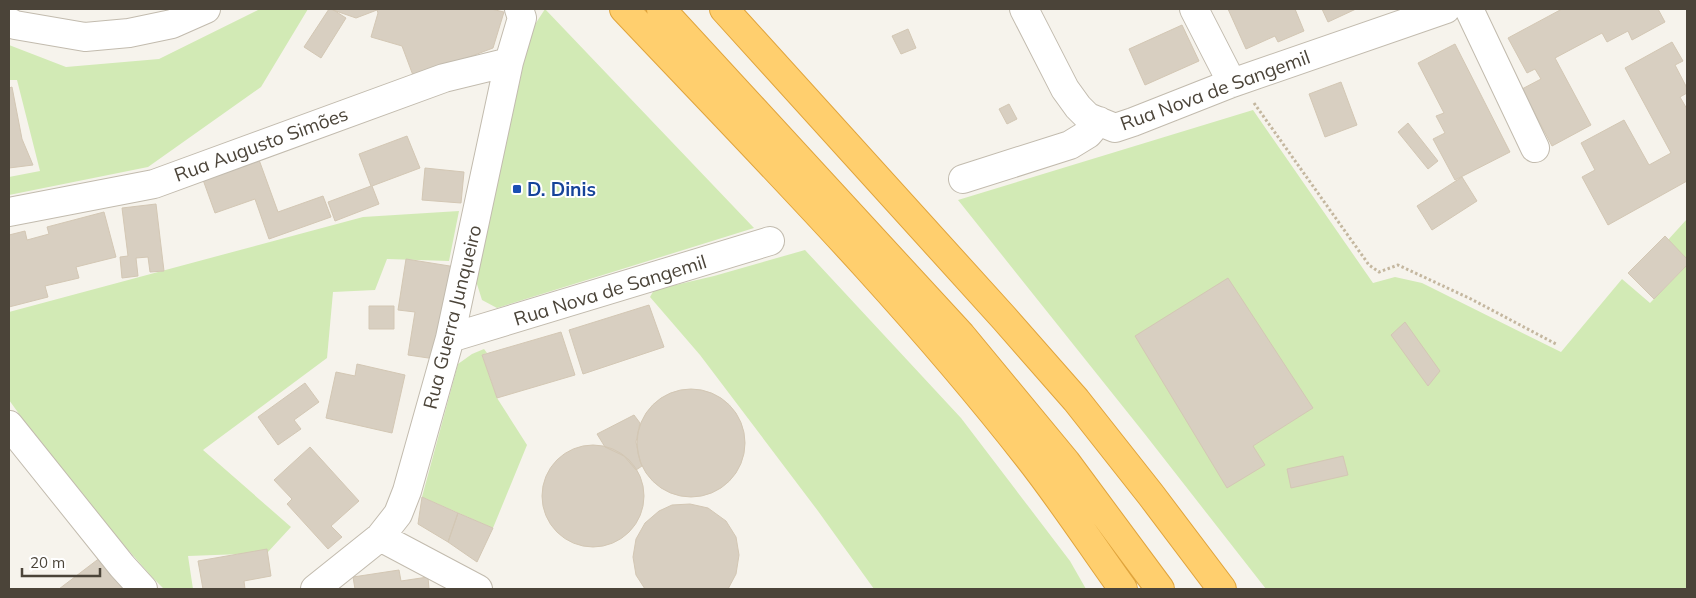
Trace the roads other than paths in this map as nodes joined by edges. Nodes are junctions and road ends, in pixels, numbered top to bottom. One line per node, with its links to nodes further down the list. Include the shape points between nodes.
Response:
1 (206, 9): 10 (street, via 172,24 129,33 85,37)
2 (519, 9): 11 (street, Rua Guerra Junqueiro, via 522,18)
3 (624, 9): 24 (highway, via 856,255 946,357 1029,458)
4 (661, 9): 25 (highway, via 961,335 1066,462)
5 (724, 9): 26 (highway, via 1076,400)
6 (1024, 9): 13 (street, via 1065,89 1078,108)
7 (1194, 9): 12 (street)
8 (1446, 9): 12 (street, Rua Nova de Sangemil)
9 (1469, 9): 14 (street)
10 (9, 22)
11 (509, 62): 16 (street, Rua Augusto Simões, via 444,78 154,184); 18 (street, Rua Guerra Junqueiro)
12 (1238, 81): 13 (street, Rua Nova de Sangemil, via 1115,128)
13 (1099, 121): 15 (street, Rua Nova de Sangemil, via 1088,134 1070,145)
14 (1535, 148)
15 (963, 179)
16 (9, 212)
17 (770, 242): 18 (street, Rua Nova de Sangemil)
18 (450, 338): 20 (street, Rua Guerra Junqueiro, via 407,491 398,514)
19 (9, 425): 21 (street)
20 (380, 537): 22 (street, Rua Guerra Junqueiro); 23 (street)
21 (143, 589)
22 (315, 589)
23 (478, 589)
24 (1123, 589)
25 (1160, 589)
26 (1222, 589)

